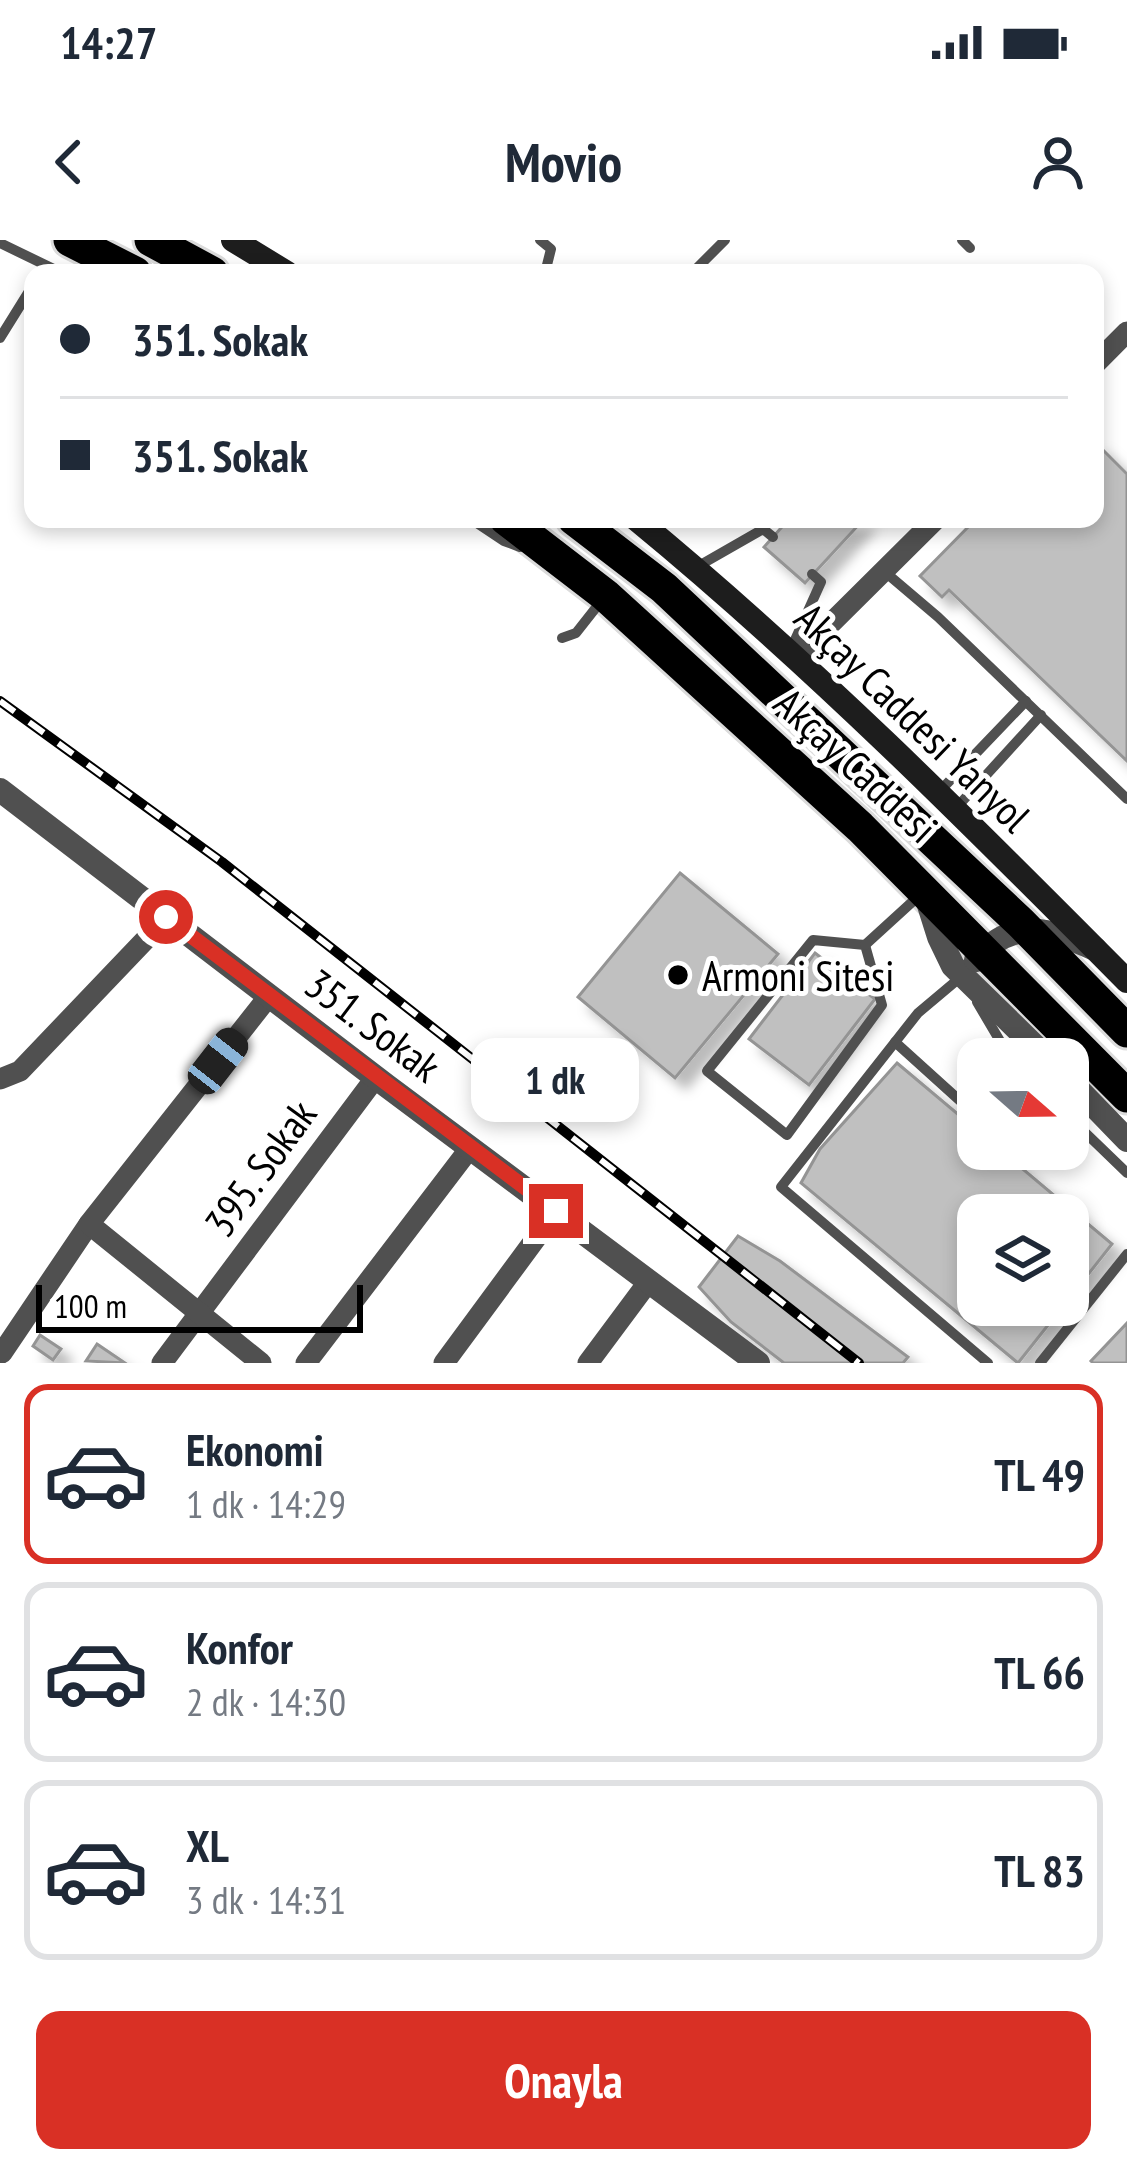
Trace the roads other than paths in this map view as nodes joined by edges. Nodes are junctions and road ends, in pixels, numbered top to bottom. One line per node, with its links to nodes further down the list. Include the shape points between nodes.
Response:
1 (70, 240): 7 (highway)
2 (151, 240): 8 (highway)
3 (232, 240): 9 (main road)
4 (724, 240): 10 (lane)
5 (0, 243): 6 (lane)
6 (35, 264)
7 (117, 264)
8 (195, 264)
9 (272, 264)
10 (701, 264)
11 (24, 299): 13 (lane)
12 (1127, 332): 14 (street)
13 (0, 338)
14 (1104, 355)
15 (484, 528): 21 (lane)
16 (518, 528): 21 (highway, Akçay Caddesi)
17 (586, 528): 35 (highway, Akçay Caddesi, via 664,588)
18 (647, 528): 22 (main road, Akçay Caddesi Yanyol)
19 (927, 528): 23 (street)
20 (773, 537): 22 (lane, via 764,529)
21 (565, 564): 25 (highway, Akçay Caddesi)
22 (695, 568): 27 (main road, Akçay Caddesi Yanyol)
23 (884, 571): 27 (street); 28 (lane)
24 (812, 574): 27 (lane, via 821,582)
25 (605, 595): 26 (lane, via 576,633); 33 (highway, Akçay Caddesi)
26 (562, 638)
27 (793, 654): 32 (main road, Akçay Caddesi Yanyol)
28 (1026, 701): 29 (lane); 32 (lane)
29 (1041, 715): 31 (lane); 32 (lane)
30 (0, 790): 34 (street, 351. Sokak)
31 (1127, 799)
32 (946, 802): 37 (main road, Akçay Caddesi Yanyol)
33 (924, 890): 36 (lane); 38 (highway, Akçay Caddesi)
34 (166, 917): 40 (street, 351. Sokak); 46 (street, via 20,1071)
35 (1027, 930): 37 (street, via 1052,930); 38 (street, via 995,940); 41 (highway, Akçay Caddesi)
36 (866, 945): 36 (lane, via 813,940 707,1071 787,1135 882,1005)
37 (1095, 949): 39 (main road, Akçay Caddesi Yanyol)
38 (973, 963): 42 (lane); 43 (street); 44 (lane); 47 (highway, Akçay Caddesi)
39 (1127, 981)
40 (269, 996): 45 (street, 351. Sokak); 55 (street)
41 (1127, 1031)
42 (999, 1038)
43 (1032, 1038)
44 (896, 1042): 48 (lane); 66 (lane, via 781,1187)
45 (376, 1077): 52 (street, 351. Sokak); 58 (street, 395. Sokak)
46 (0, 1079)
47 (1127, 1096)
48 (957, 1098)
49 (1089, 1101): 51 (street)
50 (1089, 1136): 53 (lane)
51 (1127, 1140)
52 (470, 1148): 54 (street, 351. Sokak); 63 (street)
53 (1127, 1173)
54 (556, 1211): 57 (street, 351. Sokak); 64 (street)
55 (89, 1224): 58 (street); 59 (street)
56 (1127, 1254): 67 (lane)
57 (649, 1280): 60 (street, 351. Sokak); 65 (street)
58 (200, 1315): 61 (street, 395. Sokak); 62 (street)
59 (2, 1354)
60 (744, 1359)
61 (162, 1363)
62 (261, 1363)
63 (306, 1363)
64 (444, 1363)
65 (588, 1363)
66 (988, 1363)
67 (1040, 1363)

